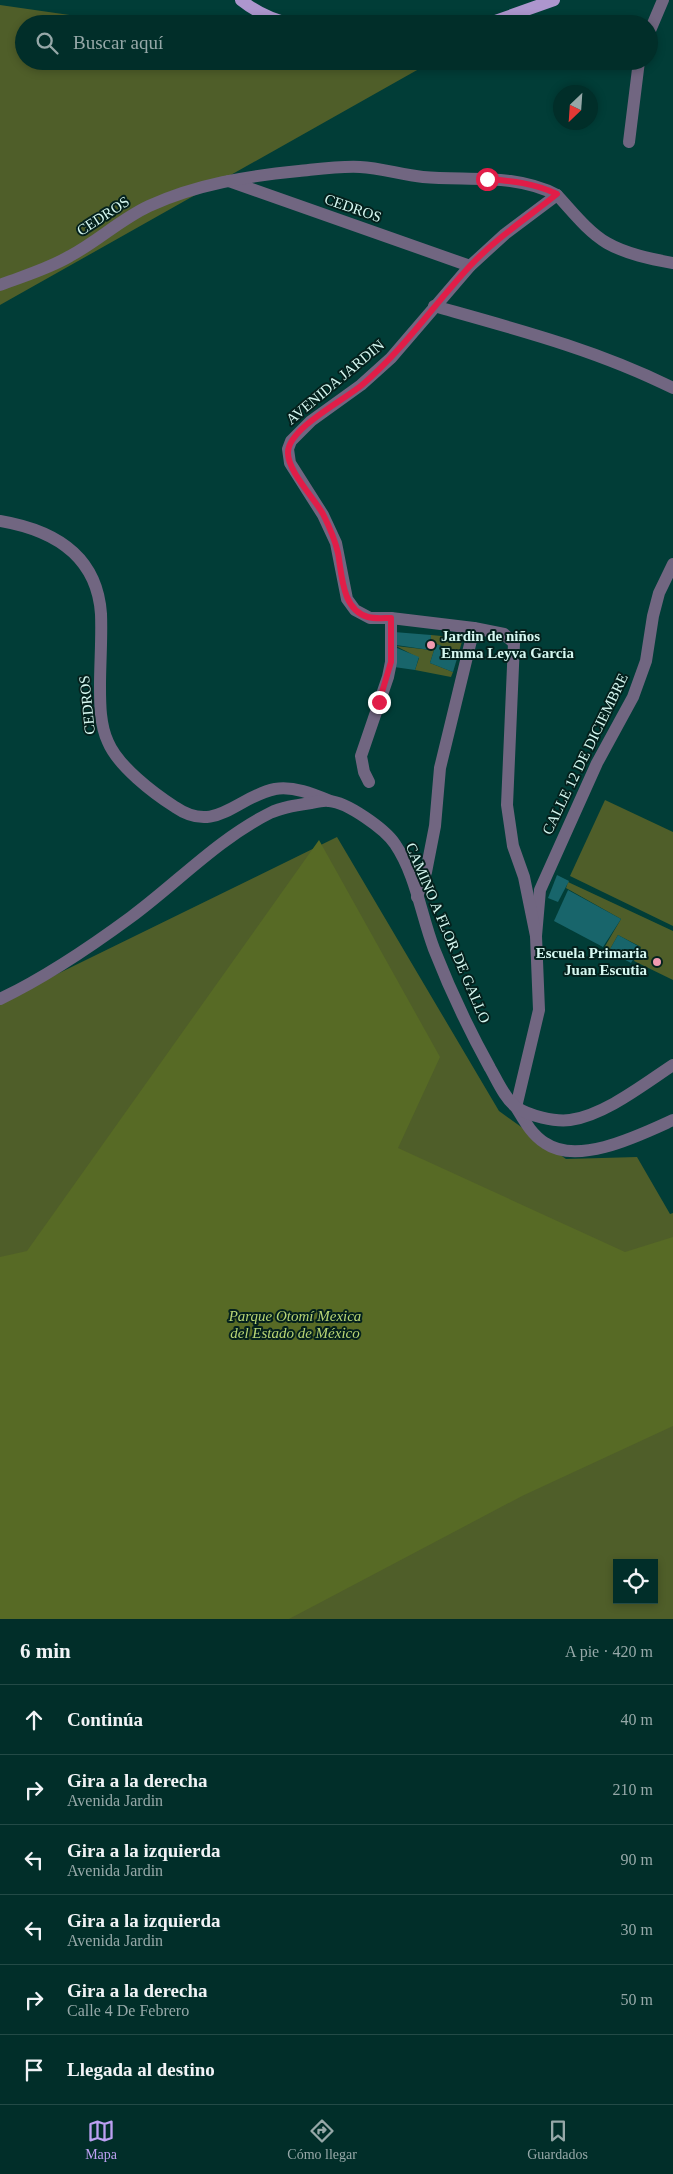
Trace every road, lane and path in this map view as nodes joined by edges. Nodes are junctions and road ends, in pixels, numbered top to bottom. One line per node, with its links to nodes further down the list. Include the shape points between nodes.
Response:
1 (241, 0): 4 (main road)
2 (554, 0): 5 (main road)
3 (663, 0): 6 (street)
4 (264, 15)
5 (512, 15)
6 (657, 15)
7 (638, 70): 8 (street)
8 (629, 142)
9 (226, 180): 10 (street, CEDROS, via 361,167 424,177 525,182); 12 (street, CEDROS); 13 (street, CEDROS, via 150,206 131,215 70,257)
10 (557, 194): 11 (street, via 587,227 606,242 622,250); 12 (street, AVENIDA JARDIN)
11 (673, 263)
12 (470, 266): 14 (street, AVENIDA JARDIN)
13 (0, 285)
14 (434, 306): 15 (street, via 604,357); 18 (street, AVENIDA JARDIN, via 391,358 361,385 311,421 288,448 290,463 323,515 336,543 347,599 363,615)
15 (673, 388)
16 (0, 520): 21 (street, CEDROS, via 28,527 66,545 81,559 93,579 101,613 100,698 108,743 125,765 162,798 192,817 202,818 222,815 260,793 277,789 301,790)
17 (673, 564): 23 (street, CALLE 12 DE DICIEMBRE, via 659,593 646,661 633,697 597,763 540,890)
18 (391, 618): 19 (street, AVENIDA JARDIN); 20 (street, via 388,676 360,756)
19 (474, 628): 22 (street, via 438,777 435,826 426,872); 23 (street, AVENIDA JARDIN, via 504,634 514,643 508,740 508,819)
20 (370, 782)
21 (330, 801): 22 (street, CAMINO A FLOR DE GALLO, via 370,820 383,830 404,860); 24 (street, via 272,812 233,836 131,917)
22 (417, 897): 26 (street, CAMINO A FLOR DE GALLO, via 450,987 481,1051)
23 (536, 936): 26 (street, CALLE 12 DE DICIEMBRE, via 539,1010)
24 (0, 999)
25 (673, 1065): 26 (street, via 610,1105 583,1117 552,1119)
26 (516, 1107): 27 (street, CAMINO A FLOR DE GALLO, via 528,1127 546,1144 563,1151 598,1148)
27 (673, 1120)

